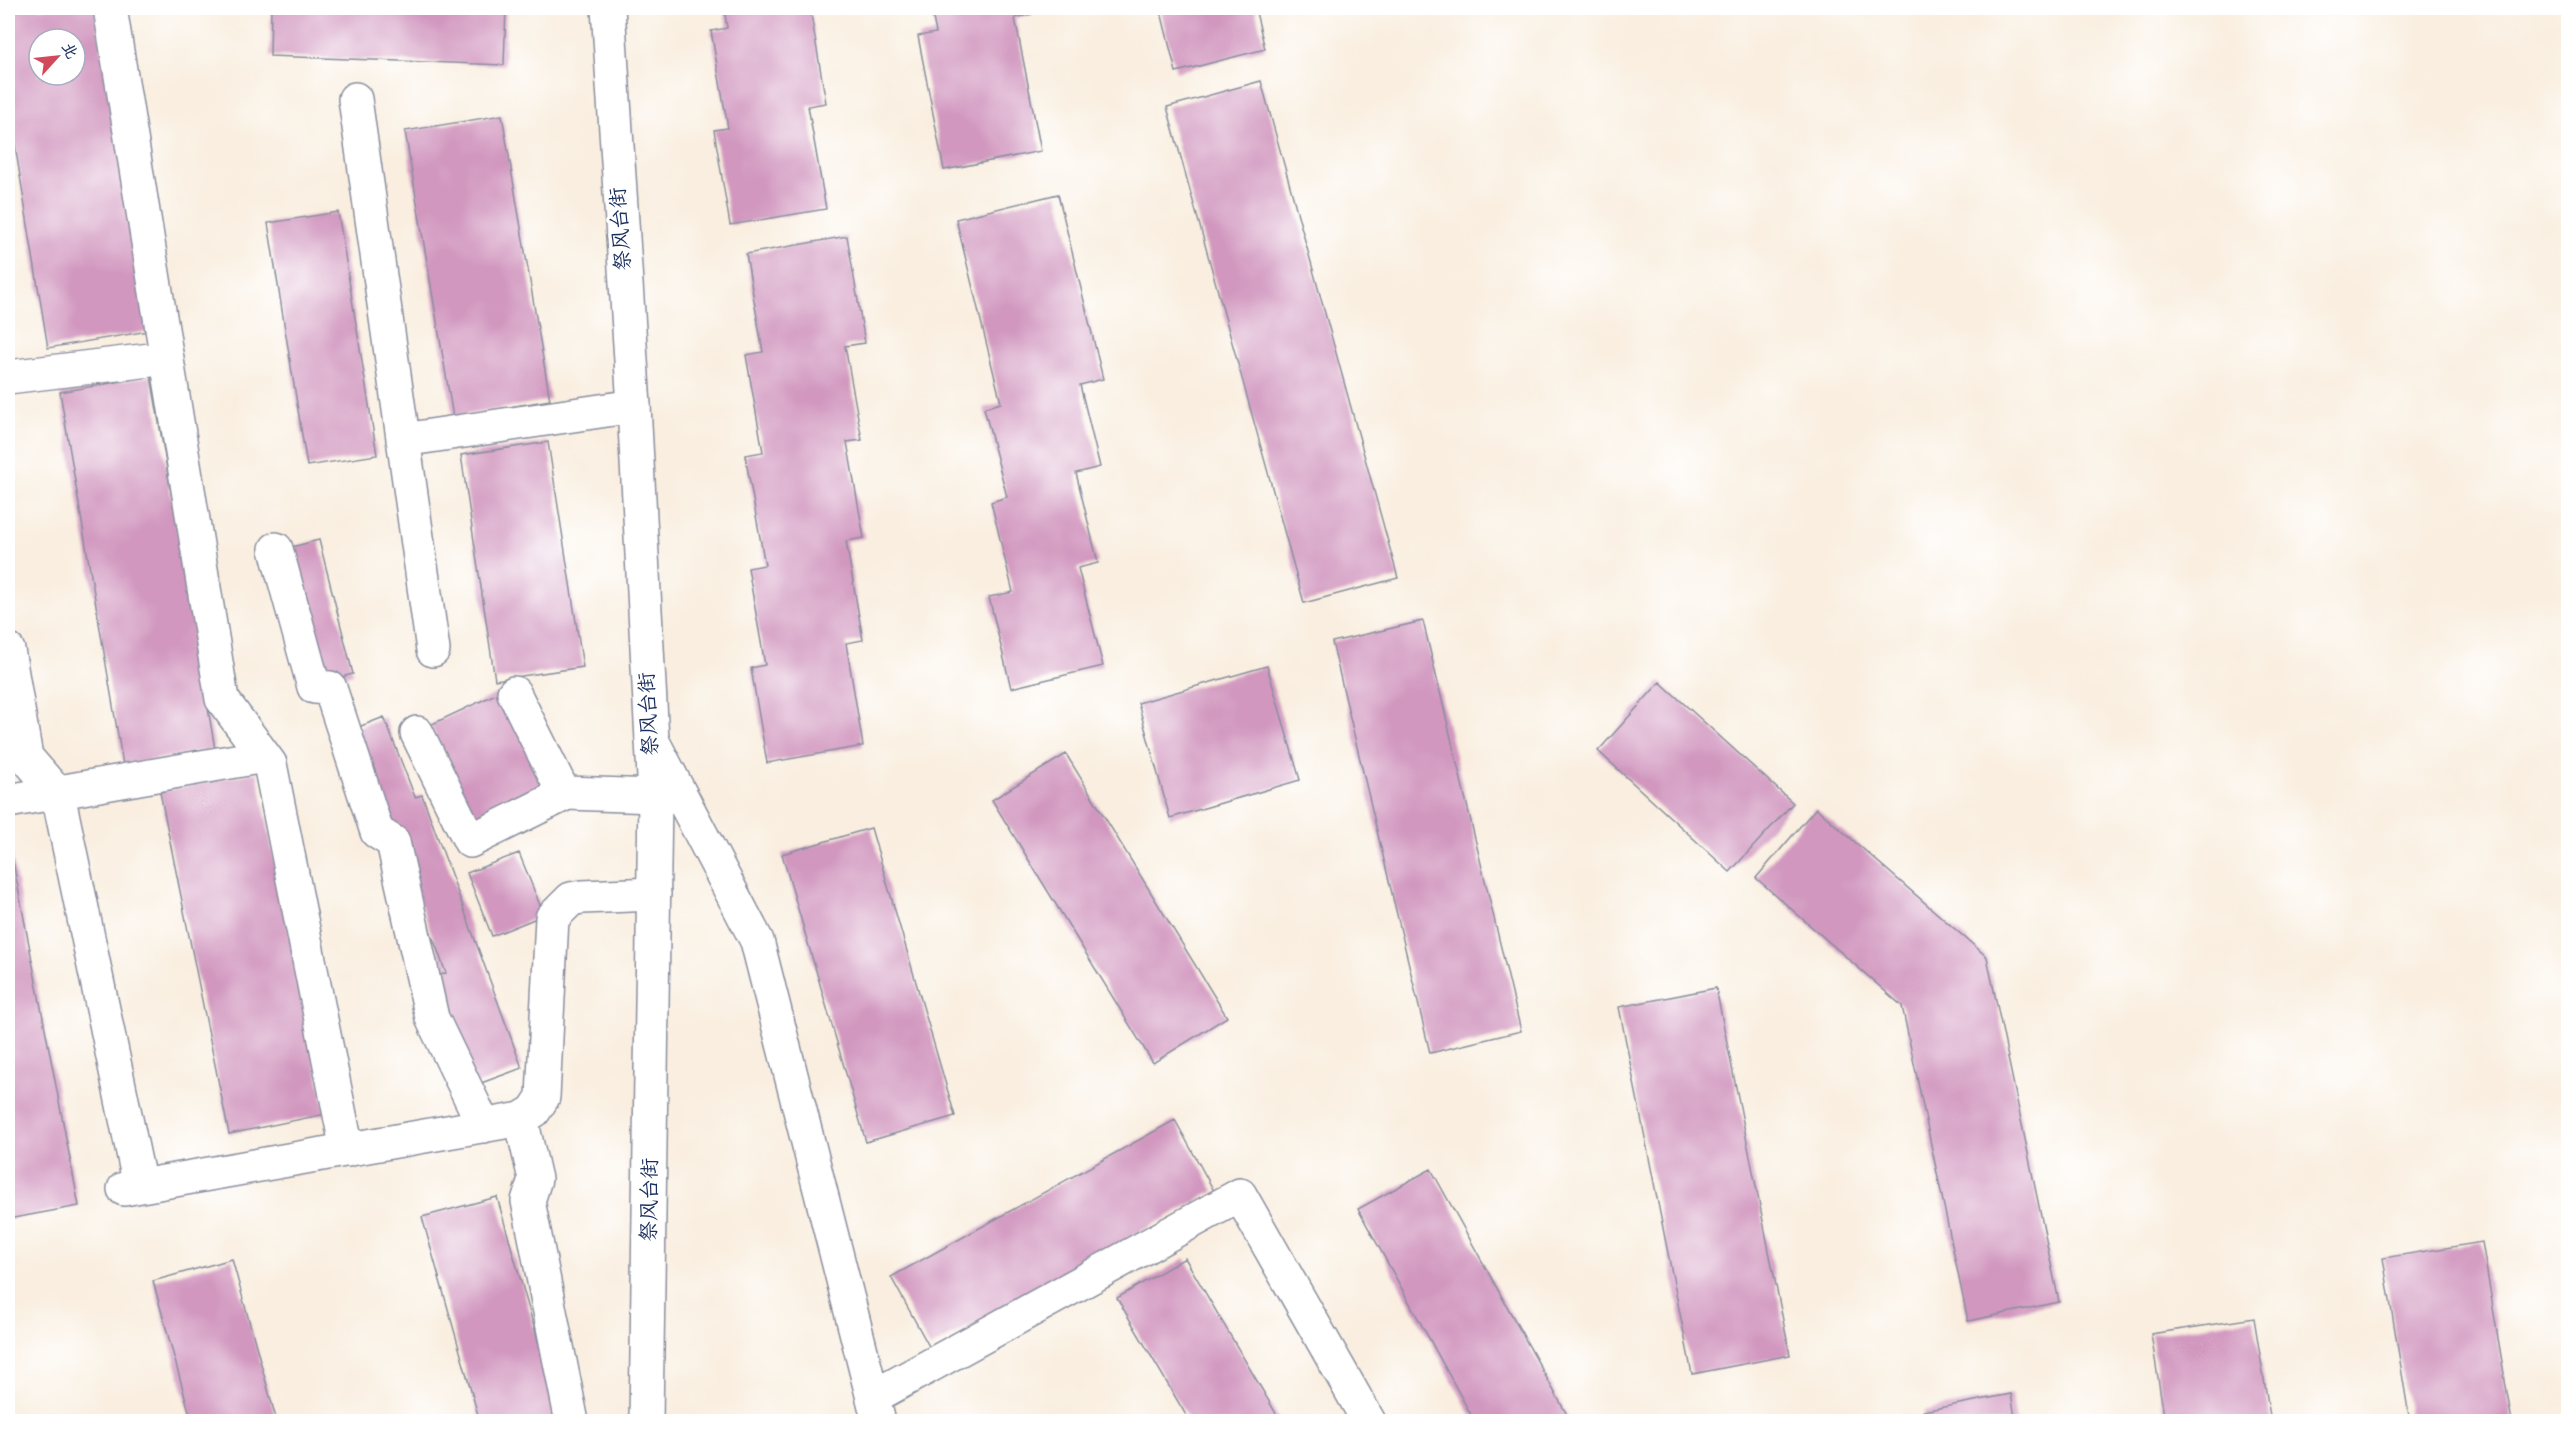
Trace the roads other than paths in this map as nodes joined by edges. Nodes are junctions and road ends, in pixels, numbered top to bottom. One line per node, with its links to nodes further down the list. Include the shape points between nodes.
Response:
1 (110, 8): 4 (street)
2 (608, 8): 6 (street, 祭风台街)
3 (355, 99): 7 (street)
4 (167, 358): 5 (street); 14 (street, via 222,699)
5 (8, 377)
6 (634, 406): 7 (street); 13 (street, 祭风台街)
7 (404, 440): 10 (street)
8 (276, 549): 21 (street, via 314,687 330,688 377,832 393,842 432,1018)
9 (8, 650): 15 (street, via 26,757)
10 (433, 650)
11 (514, 693): 16 (street)
12 (417, 732): 16 (street, via 470,841)
13 (652, 740): 17 (street, 祭风台街); 23 (street, via 757,941)
14 (264, 756): 15 (street); 22 (street, via 270,764)
15 (58, 794): 18 (street); 22 (street, via 132,1188)
16 (564, 794): 17 (street)
17 (654, 796): 19 (street, 祭风台街)
18 (8, 801)
19 (654, 894): 20 (street, via 571,899 552,918 543,1097 534,1111); 25 (street, 祭风台街)
20 (521, 1119): 21 (street); 24 (street, via 535,1179 528,1201)
21 (484, 1126): 22 (street)
22 (347, 1150)
23 (876, 1409): 26 (street, via 1240,1195)
24 (572, 1422)
25 (646, 1422)
26 (1369, 1422)

